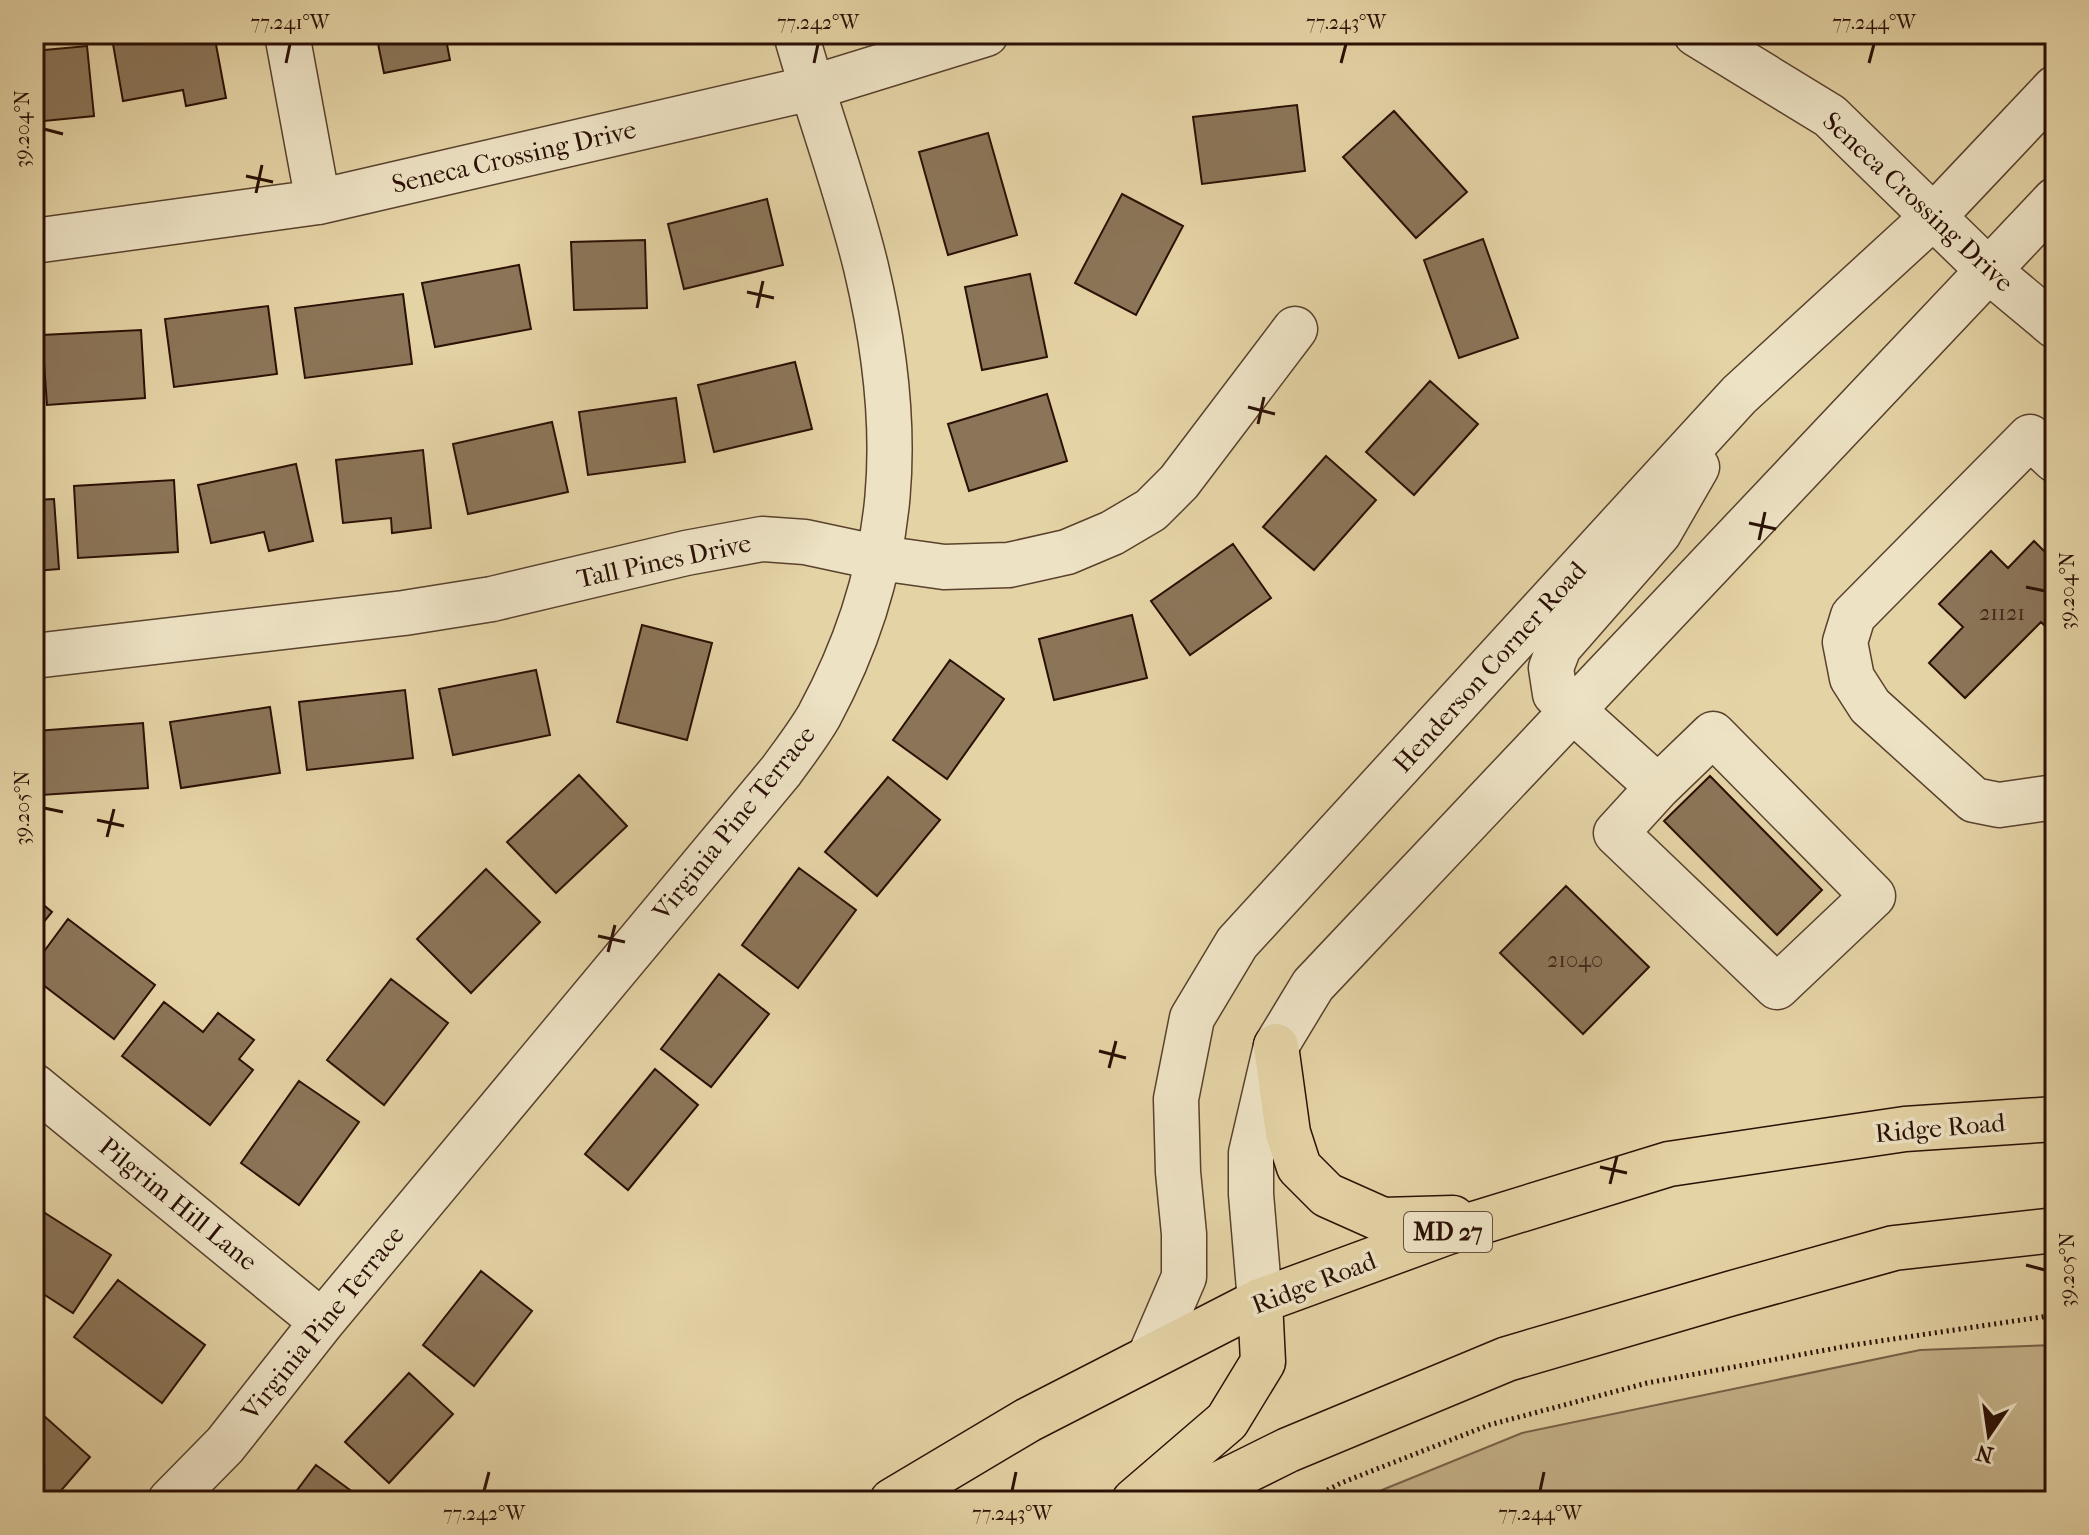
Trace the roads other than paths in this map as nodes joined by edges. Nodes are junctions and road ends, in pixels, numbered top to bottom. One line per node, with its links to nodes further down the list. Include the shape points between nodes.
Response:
1 (287, 34): 8 (street)
2 (796, 34): 5 (street, Virginia Pine Terrace)
3 (986, 34): 5 (street, Seneca Crossing Drive)
4 (1696, 34): 9 (street, Seneca Crossing Drive, via 1830,116)
5 (811, 88): 8 (street, Seneca Crossing Drive); 16 (street, Virginia Pine Terrace, via 866,266 885,366 891,444)
6 (2055, 88): 9 (street, Henderson Corner Road)
7 (2055, 200): 11 (street)
8 (318, 202): 10 (street, Seneca Crossing Drive)
9 (1934, 216): 11 (street, Seneca Crossing Drive); 14 (street, Henderson Corner Road)
10 (34, 241)
11 (1988, 270): 12 (street, Seneca Crossing Drive); 18 (street)
12 (2055, 326)
13 (1295, 329): 16 (street, Tall Pines Drive, via 1179,482 1151,510 1112,533 1067,552 1009,565 944,567)
14 (1739, 395): 18 (street, via 1659,533 1559,647 1551,668 1555,694); 28 (street, Henderson Corner Road, via 1237,943 1192,1018 1176,1099 1184,1277)
15 (2055, 460): 20 (street, via 2030,437 1853,616 1845,642 1852,678 1870,706 1974,800 1999,805)
16 (880, 558): 17 (street, Tall Pines Drive, via 762,539 492,599); 27 (street, Virginia Pine Terrace, via 857,635 818,717 781,771)
17 (34, 656)
18 (1573, 709): 19 (street); 21 (street, via 1313,985)
19 (1658, 787): 19 (street, via 1616,833 1777,987 1873,896 1713,734)
20 (2055, 797)
21 (1276, 1046): 24 (highway, via 1288,1133 1299,1167 1327,1195 1383,1220); 26 (street, via 1251,1153)
22 (34, 1086): 27 (street, Pilgrim Hill Lane)
23 (2055, 1119): 24 (highway, Ridge Road / MD 27, via 1905,1129 1669,1164)
24 (1499, 1216): 26 (highway, Ridge Road / MD 27)
25 (2051, 1231): 32 (highway, via 1894,1248 1507,1359 1288,1450)
26 (1260, 1301): 28 (highway, Ridge Road / MD 27); 31 (highway, via 1263,1362 1227,1421)
27 (322, 1322): 29 (street, Virginia Pine Terrace, via 225,1445)
28 (1150, 1356): 30 (highway, Ridge Road / MD 27)
29 (170, 1501)
30 (892, 1501)
31 (1134, 1501)
32 (1185, 1501)

